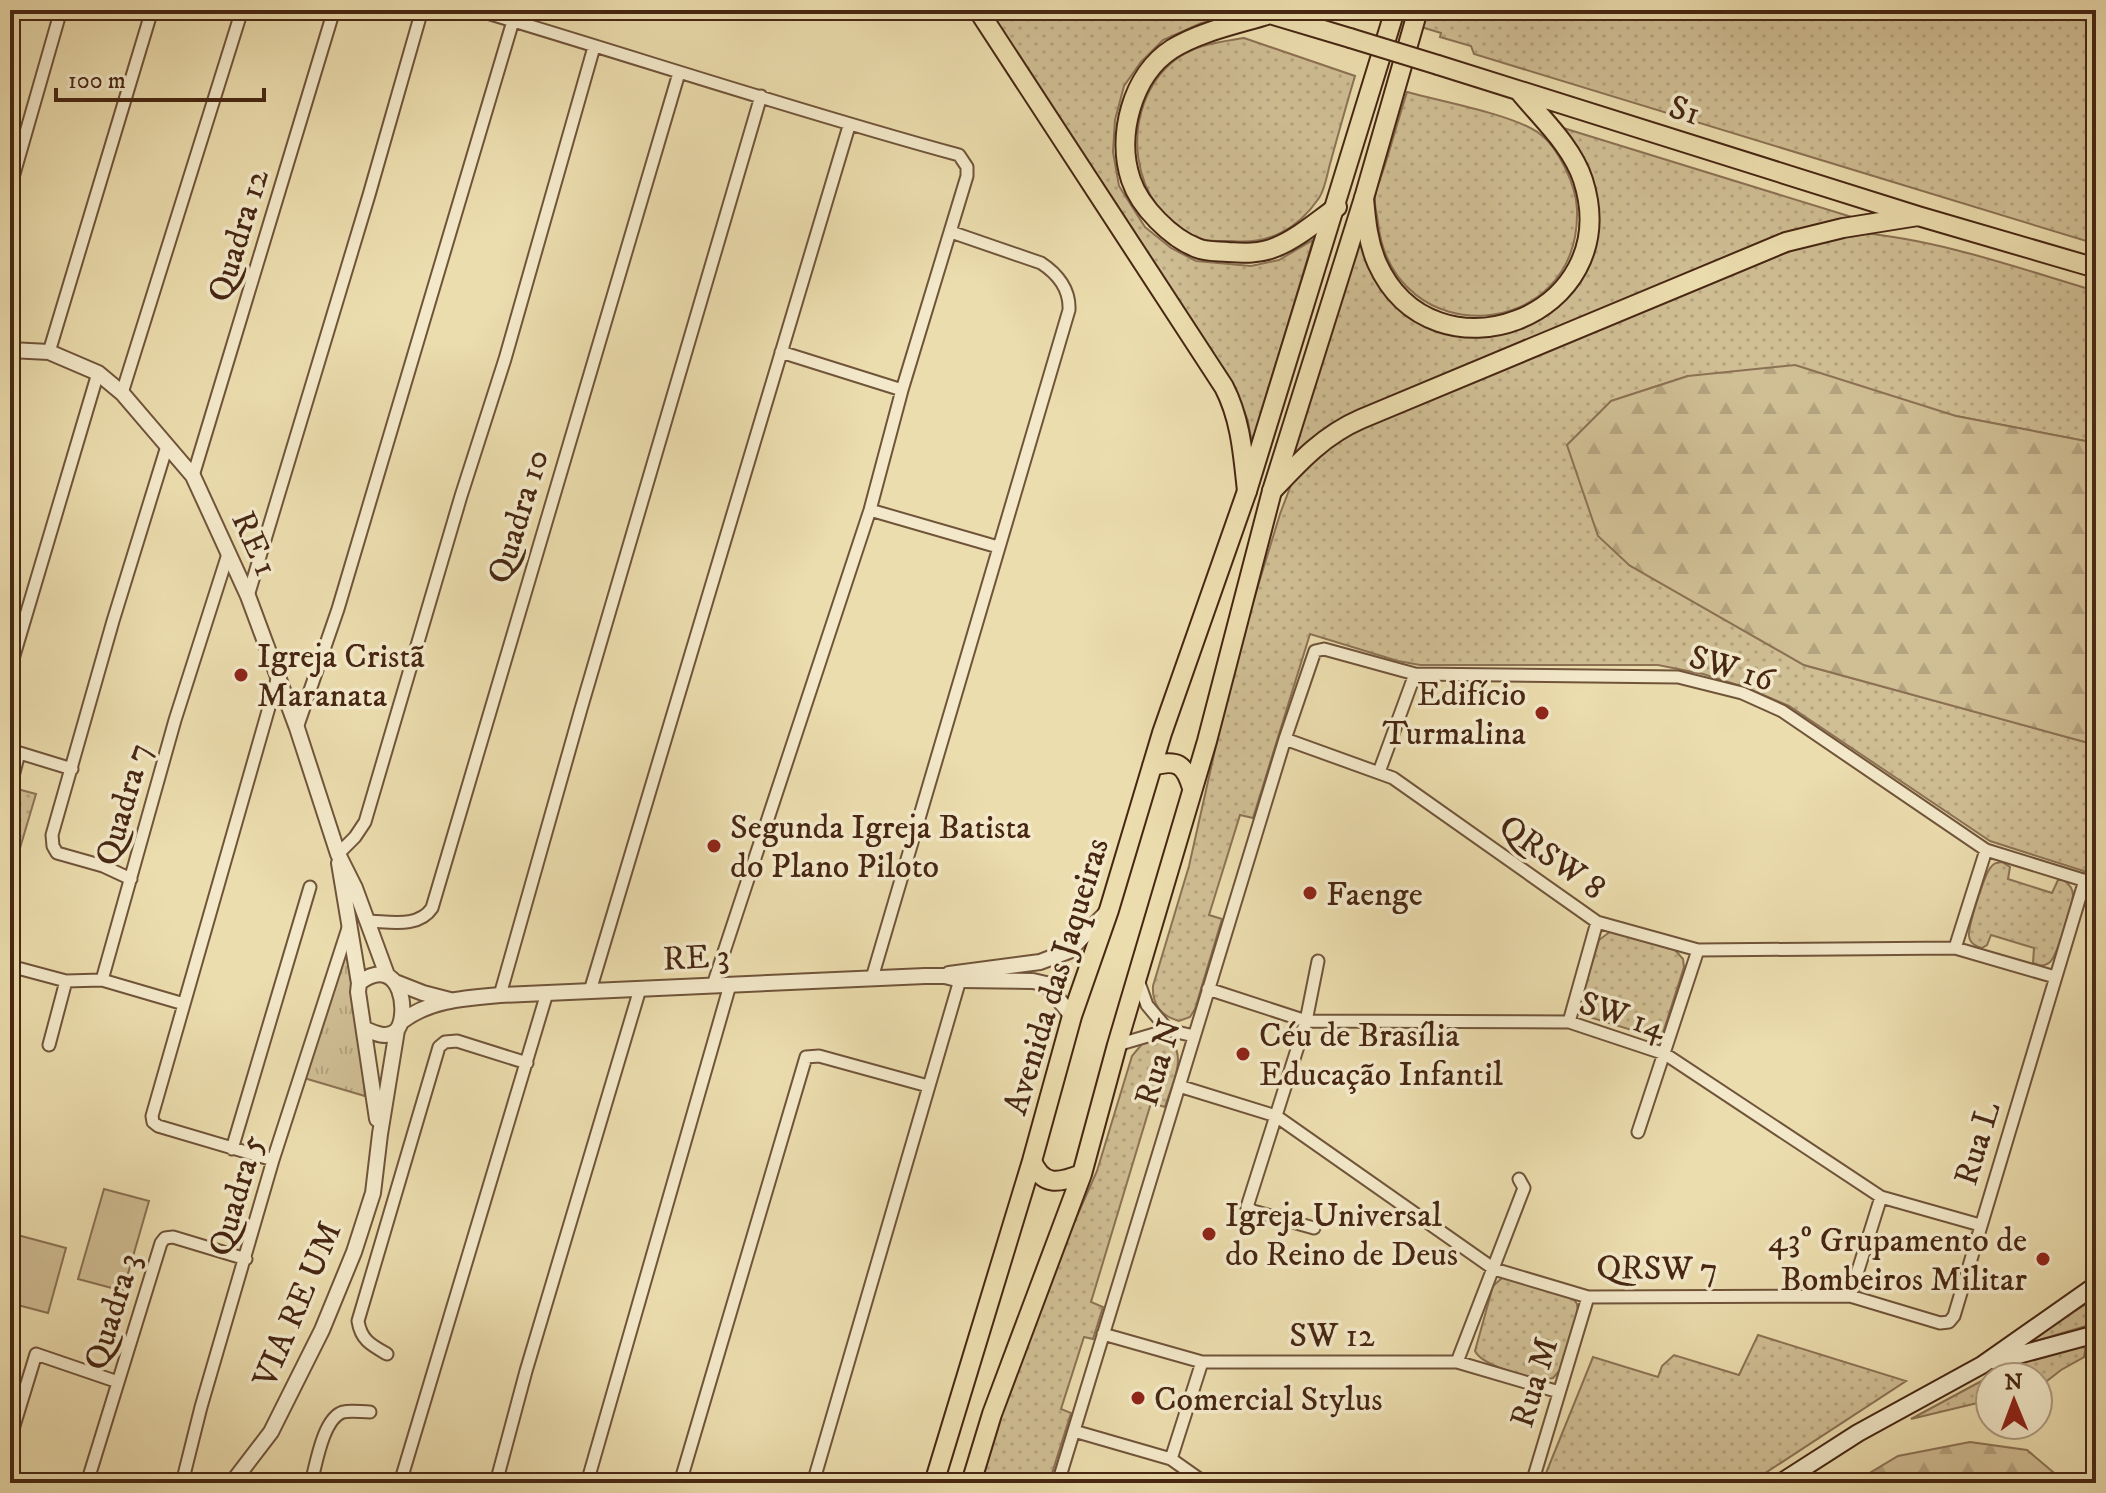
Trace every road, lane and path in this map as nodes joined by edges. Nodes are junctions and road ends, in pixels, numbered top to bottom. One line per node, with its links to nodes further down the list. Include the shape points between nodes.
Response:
1 (61, 10): 17 (street)
2 (152, 10): 24 (street)
3 (242, 10): 28 (street, Quadra 12)
4 (334, 10): 30 (street, Quadra 12)
5 (422, 10): 36 (street)
6 (477, 10): 11 (street)
7 (978, 10): 31 (main road, via 1224,387 1234,407)
8 (1395, 10): 19 (main road, Avenida das Jaqueiras)
9 (1418, 10): 18 (main road)
10 (1263, 12): 14 (main road, S1, bridge); 19 (main road, via 1170,50 1151,69 1136,91 1127,122 1131,181 1155,219 1199,249 1250,254 1274,248)
11 (513, 21): 12 (street); 41 (street, via 338,609)
12 (594, 47): 13 (street); 50 (street, Quadra 10, via 365,822)
13 (679, 73): 15 (street); 55 (street, Quadra 10, via 432,908 410,922)
14 (1519, 91): 18 (main road, via 1569,153 1588,201 1589,230 1580,261 1549,304 1494,328 1426,317 1398,295 1378,266 1368,239); 20 (main road, S1)
15 (761, 96): 16 (street); 76 (street)
16 (849, 126): 21 (street, via 964,160 967,176); 25 (street)
17 (10, 188)
18 (1364, 198): 32 (main road)
19 (1337, 207): 31 (main road, Avenida das Jaqueiras)
20 (1918, 216): 22 (main road, S1); 32 (main road, via 1786,242 1361,419 1311,450)
21 (951, 232): 27 (street); 34 (street, via 1041,263 1058,277 1069,303)
22 (2096, 268)
23 (10, 350): 24 (street, RE 1)
24 (49, 352): 26 (street, RE 1)
25 (781, 352): 27 (street); 74 (street)
26 (98, 373): 28 (street, RE 1); 38 (street)
27 (902, 390): 33 (street)
28 (122, 393): 29 (street, RE 1)
29 (167, 446): 30 (street, RE 1); 45 (street, Quadra 7)
30 (193, 476): 35 (street, RE 1)
31 (1247, 491): 44 (main road, Avenida das Jaqueiras)
32 (1272, 491): 48 (main road)
33 (870, 510): 34 (street); 70 (street)
34 (998, 547): 65 (street)
35 (228, 554): 36 (street, RE 1); 51 (street, Quadra 7)
36 (248, 596): 40 (street, RE 1)
37 (1312, 657): 39 (street, SW 16, via 1324,649); 42 (street, Rua N)
38 (10, 669)
39 (1415, 674): 46 (street); 49 (street, SW 16, via 1678,677 1742,693 1782,711)
40 (278, 676): 41 (street, RE 1); 78 (street)
41 (297, 728): 50 (street, RE 1)
42 (1285, 739): 46 (street, QRSW 8); 73 (street, Rua N)
43 (14, 751): 45 (street); 47 (street)
44 (1152, 766): 48 (main road, via 1178,764 1187,771); 54 (main road, Avenida das Jaqueiras)
45 (72, 769): 51 (street, Quadra 7, via 53,846 57,853)
46 (1379, 772): 56 (street, QRSW 8)
47 (10, 788)
48 (1192, 788): 66 (main road)
49 (1986, 850): 52 (street, SW 16); 58 (street)
50 (338, 854): 55 (street, RE 1); 57 (street, RE 1)
51 (131, 879): 67 (street, Quadra 7)
52 (2090, 882): 63 (street, Rua L)
53 (310, 887): 95 (street)
54 (1109, 910): 62 (street, RE 3, via 1069,951 1040,962); 79 (main road, Avenida das Jaqueiras)
55 (366, 921): 64 (street, RE 1)
56 (1597, 922): 59 (street, QRSW 8); 81 (street)
57 (349, 924): 69 (street, RE 1); 96 (street, Quadra 5)
58 (1955, 948): 59 (street, QRSW 8); 63 (street, QRSW 8)
59 (1698, 950): 88 (street)
60 (1318, 961): 80 (street)
61 (10, 966): 68 (street)
62 (961, 976): 65 (street, RE 3); 79 (street, RE 3, via 1046,984); 90 (street)
63 (2055, 977): 101 (street, Rua L)
64 (391, 978): 69 (street, via 374,974); 77 (street, RE 3); 82 (street, via 400,992)
65 (872, 978): 71 (street, RE 3)
66 (1138, 979): 84 (street, via 1147,1005); 87 (main road)
67 (102, 980): 68 (street); 78 (street)
68 (66, 981): 86 (street)
69 (359, 983): 83 (street)
70 (713, 985): 71 (street, RE 3); 72 (street, RE 3)
71 (730, 985): 128 (street)
72 (640, 989): 74 (street, RE 3); 127 (street)
73 (1208, 989): 80 (street, SW 14); 85 (street, Rua N)
74 (590, 991): 75 (street, RE 3)
75 (547, 993): 76 (street, RE 3); 89 (street)
76 (500, 995): 77 (street, RE 3)
77 (450, 1000): 82 (street, RE 3, via 420,1009)
78 (184, 1004): 95 (street, via 153,1122)
79 (1072, 1016): 97 (main road, Avenida das Jaqueiras)
80 (1306, 1021): 81 (street, SW 14); 92 (street)
81 (1569, 1022): 88 (street, SW 14)
82 (399, 1026): 83 (street, via 383,1034); 94 (street, VIA RE UM)
83 (365, 1029): 94 (street, VIA RE UM)
84 (1168, 1030): 85 (street); 87 (street)
85 (1194, 1036): 91 (street, Rua N)
86 (49, 1045)
87 (1117, 1045): 98 (main road)
88 (1665, 1054): 93 (street); 100 (street, SW 14)
89 (527, 1063): 110 (street, via 457,1041 439,1047 358,1321 367,1342); 126 (street)
90 (928, 1086): 129 (street, via 806,1057); 130 (street)
91 (1179, 1086): 92 (street, QRSW 7); 108 (street, Rua N)
92 (1276, 1116): 102 (street, via 1247,1207); 104 (street, QRSW 7)
93 (1638, 1132)
94 (380, 1134): 124 (street, VIA RE UM, via 373,1193 322,1330 271,1432)
95 (232, 1149): 96 (street)
96 (273, 1160): 103 (street, Quadra 5)
97 (1032, 1161): 98 (main road, via 1037,1174 1046,1179 1063,1181); 131 (main road, Avenida das Jaqueiras)
98 (1082, 1174): 132 (main road)
99 (1519, 1179): 104 (street, via 1524,1188)
100 (1881, 1197): 101 (street, SW 14); 106 (street)
101 (1980, 1225): 106 (street, Rua L, via 1951,1321 1940,1323)
102 (1314, 1228)
103 (246, 1259): 116 (street, Quadra 3, via 165,1238); 123 (street, Quadra 5)
104 (1494, 1269): 107 (street, QRSW 7); 114 (street)
105 (2096, 1285): 111 (main road)
106 (1850, 1296): 107 (street, QRSW 7)
107 (1588, 1297): 117 (street, Rua M)
108 (1103, 1334): 113 (street, SW 12); 119 (street, Rua N)
109 (2096, 1334): 112 (main road)
110 (387, 1354)
111 (1988, 1361)
112 (1997, 1361)
113 (1202, 1362): 114 (street, SW 12); 121 (street)
114 (1457, 1362): 117 (street, SW 12)
115 (1974, 1369): 136 (main road)
116 (118, 1382): 120 (street, Quadra 3, via 36,1354); 122 (street, Quadra 3)
117 (1559, 1392): 135 (street, Rua M)
118 (370, 1412): 125 (street, via 335,1416)
119 (1074, 1431): 121 (street); 133 (street, Rua N)
120 (10, 1439)
121 (1171, 1459): 134 (street)
122 (87, 1483)
123 (182, 1483)
124 (232, 1483)
125 (311, 1483)
126 (400, 1483)
127 (496, 1483)
128 (587, 1483)
129 (680, 1483)
130 (813, 1483)
131 (934, 1483)
132 (971, 1483)
133 (1058, 1483)
134 (1205, 1483)
135 (1532, 1483)
136 (1780, 1483)

